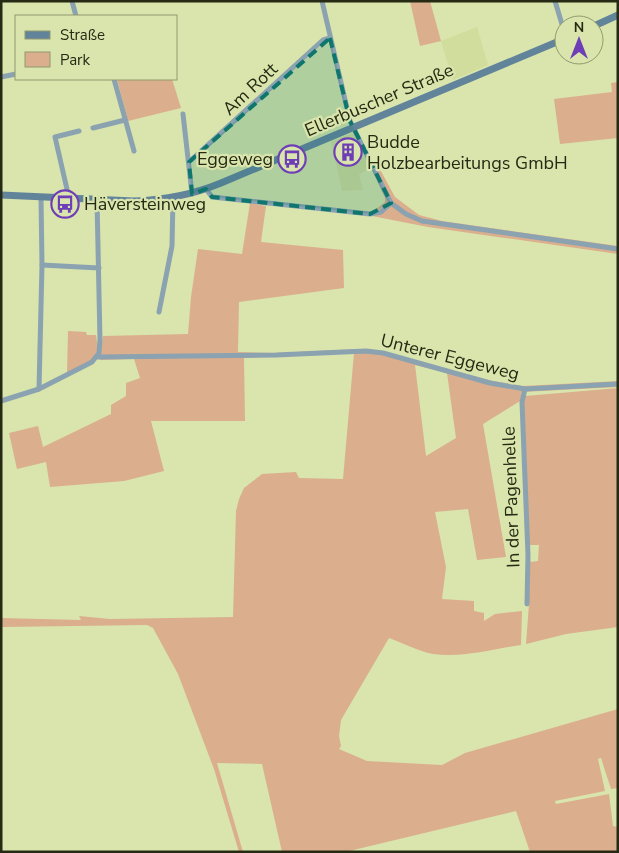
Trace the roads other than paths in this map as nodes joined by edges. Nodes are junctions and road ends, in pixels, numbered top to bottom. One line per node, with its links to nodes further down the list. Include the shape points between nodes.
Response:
1 (72, 1): 4 (street)
2 (322, 1): 8 (street)
3 (555, 1): 5 (street)
4 (76, 15)
5 (559, 15)
6 (618, 15): 7 (main road)
7 (604, 21)
8 (330, 38): 15 (street); 19 (street, Am Rott, via 322,40)
9 (554, 43): 15 (main road, Ellerbuscher Straße)
10 (15, 74): 11 (street)
11 (1, 77)
12 (114, 80): 14 (street)
13 (182, 114): 19 (street)
14 (125, 120): 16 (street); 18 (street)
15 (354, 127): 20 (main road, Ellerbuscher Straße); 27 (street)
16 (93, 128)
17 (79, 131): 24 (street, via 54,137)
18 (134, 151)
19 (189, 162): 21 (street)
20 (206, 189): 21 (main road, Ellerbuscher Straße); 27 (street, via 212,197 370,214 381,212)
21 (192, 194): 25 (main road, Ellerbuscher Straße)
22 (1, 195): 23 (main road, Ellerbuscher Straße)
23 (41, 197): 24 (main road, Ellerbuscher Straße); 29 (street)
24 (69, 198): 26 (main road, Ellerbuscher Straße)
25 (173, 198): 26 (main road, Ellerbuscher Straße); 31 (street, via 172,246)
26 (97, 200): 30 (street)
27 (391, 203): 28 (street, via 422,221)
28 (618, 249)
29 (42, 264): 30 (street); 34 (street)
30 (99, 268): 32 (street)
31 (159, 312)
32 (98, 357): 34 (street); 35 (street, Unterer Eggeweg, via 276,355 366,350)
33 (618, 384): 35 (street, Unterer Eggeweg)
34 (39, 389): 36 (street)
35 (525, 390): 37 (street, In der Pagenhelle, via 522,402 528,555)
36 (1, 401)
37 (526, 604)

